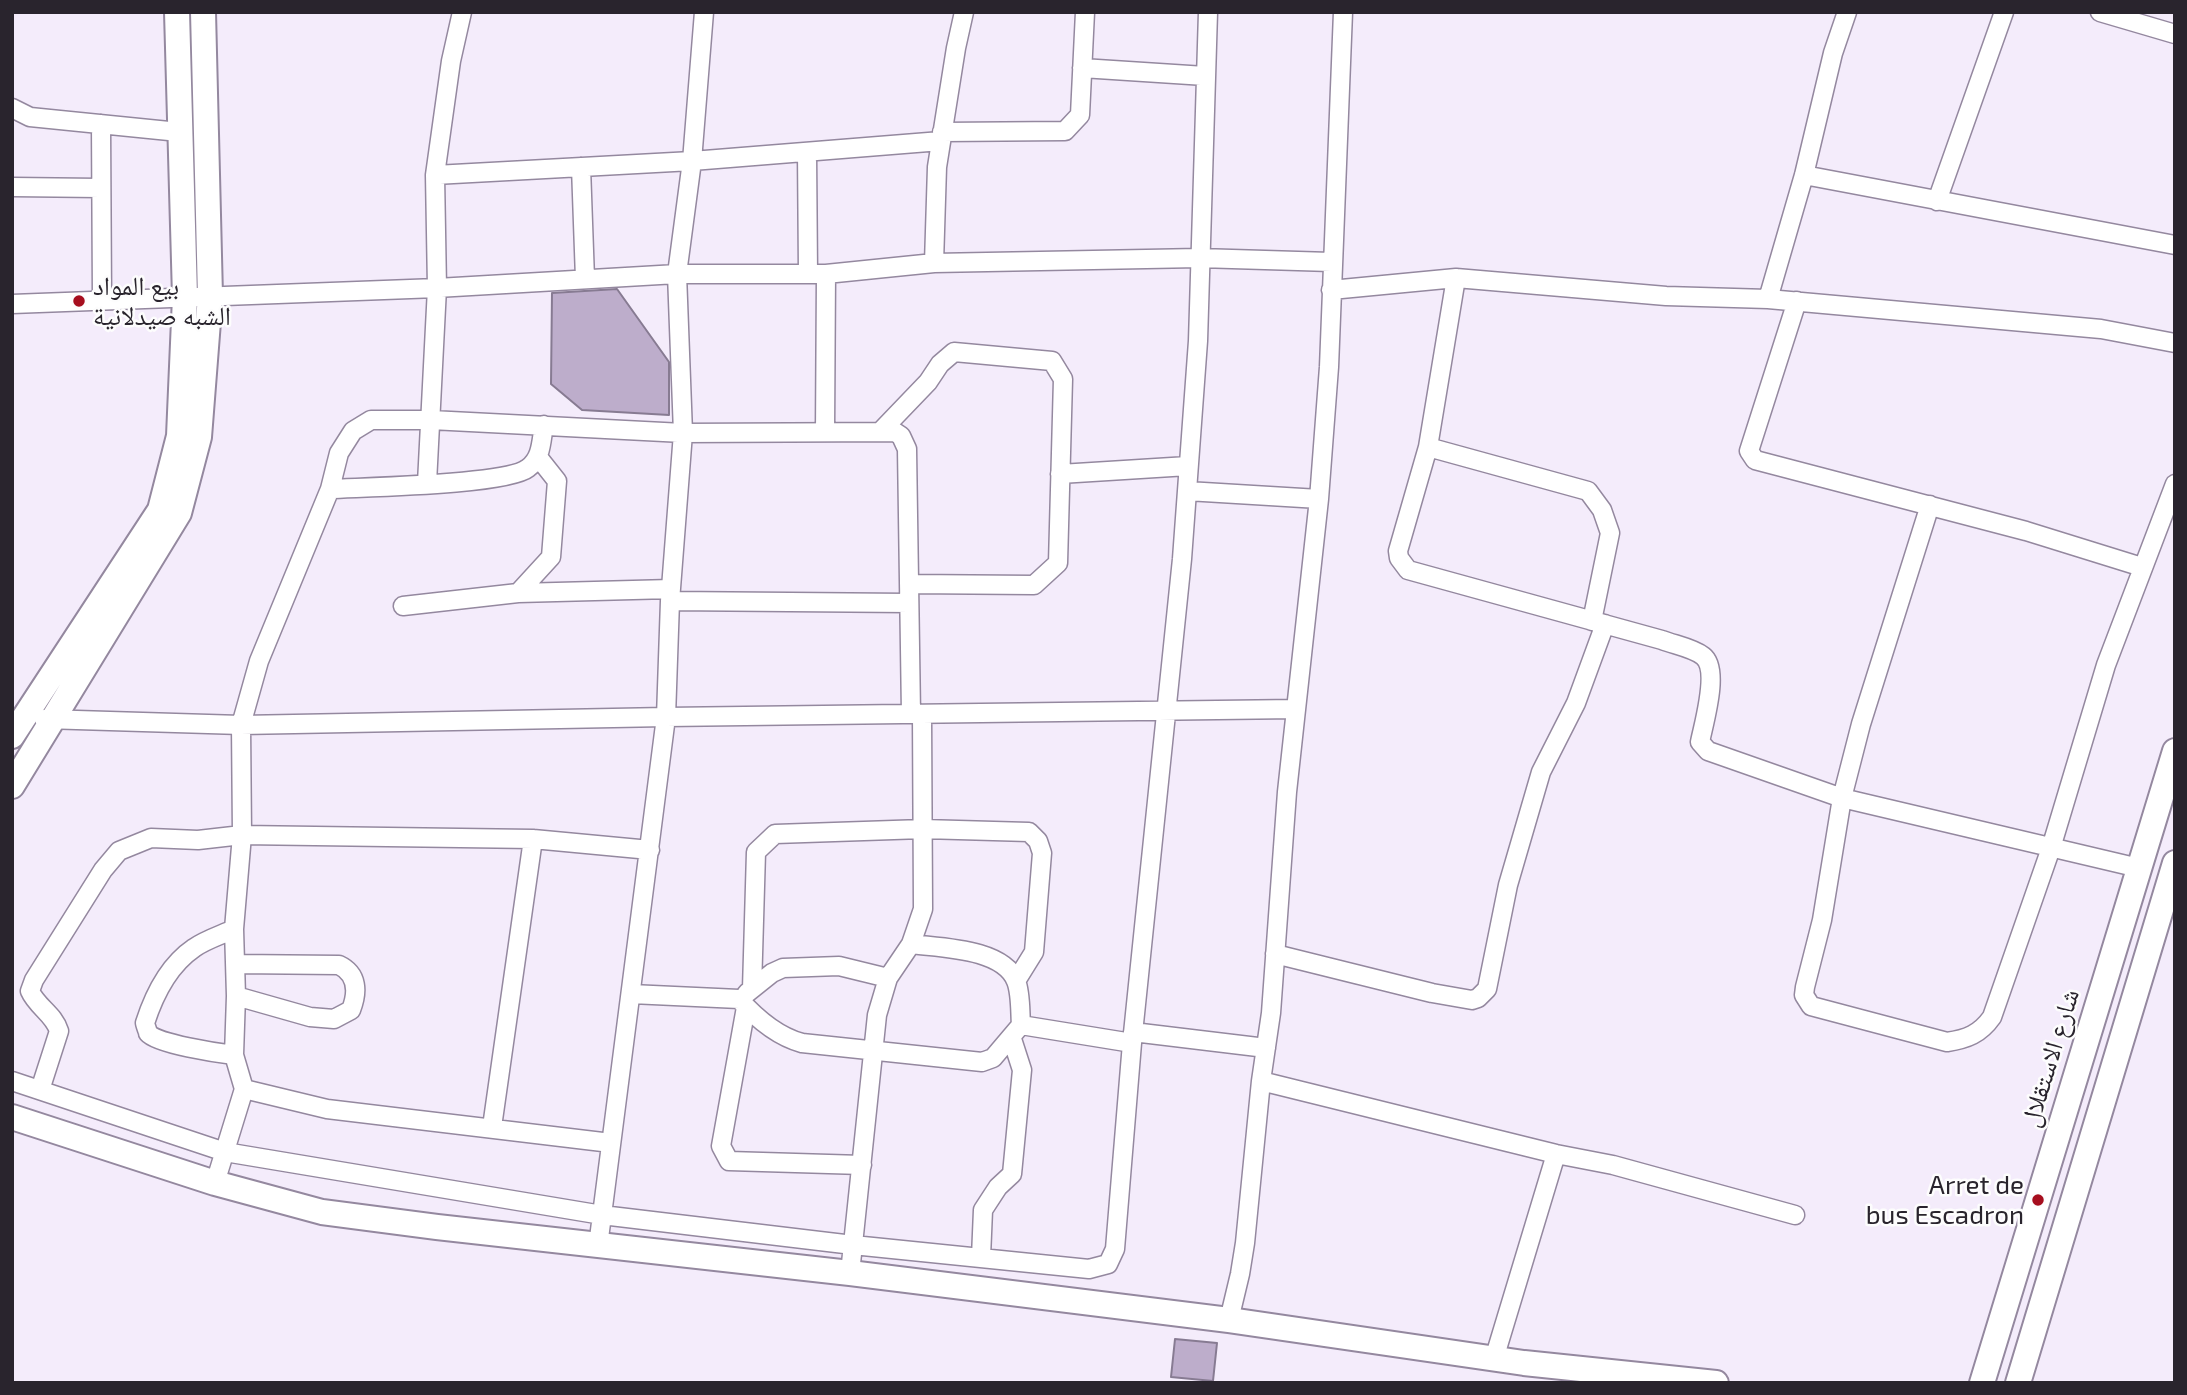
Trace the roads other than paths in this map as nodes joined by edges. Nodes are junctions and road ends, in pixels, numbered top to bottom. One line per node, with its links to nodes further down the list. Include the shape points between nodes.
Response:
1 (177, 12): 17 (street)
2 (203, 12): 38 (street)
3 (462, 12): 22 (street, via 450,61)
4 (704, 12): 20 (street)
5 (964, 12): 18 (street)
6 (1085, 12): 13 (street)
7 (1208, 12): 14 (street)
8 (1343, 12): 29 (street)
9 (1847, 12): 23 (street)
10 (2004, 12): 26 (street)
11 (2100, 12): 12 (street)
12 (2175, 34)
13 (1082, 68): 14 (street); 18 (street, via 1080,115 1065,131)
14 (1205, 76): 28 (street)
15 (12, 108): 16 (street, via 30,117)
16 (101, 124): 17 (street); 25 (street)
17 (179, 132): 39 (street)
18 (942, 137): 19 (street); 30 (street)
19 (807, 152): 20 (street); 32 (street)
20 (692, 161): 21 (street); 31 (street)
21 (581, 167): 22 (street); 35 (street)
22 (435, 175): 36 (street)
23 (1804, 175): 26 (street); 40 (street)
24 (12, 187): 25 (street)
25 (100, 188): 41 (street)
26 (1937, 201): 27 (street)
27 (2175, 245)
28 (1199, 258): 29 (street); 30 (street); 52 (street)
29 (1331, 262): 37 (street)
30 (934, 263): 33 (street)
31 (677, 274): 32 (street); 35 (street); 49 (street)
32 (808, 274): 33 (street)
33 (827, 274): 47 (street)
34 (1456, 278): 37 (street); 40 (street, via 1666,296); 50 (street)
35 (585, 279): 36 (street)
36 (437, 288): 38 (street); 45 (street)
37 (1331, 290): 58 (street)
38 (210, 296): 39 (street); 71 (street, via 200,437 179,513)
39 (185, 297): 41 (street); 73 (street, via 179,436 160,510)
40 (1768, 299): 42 (street)
41 (102, 300): 43 (street)
42 (1797, 301): 44 (street, via 2101,329); 59 (street, via 1750,456)
43 (12, 303)
44 (2175, 343)
45 (431, 420): 46 (street); 54 (street); 56 (street, via 370,421 353,431 339,453)
46 (544, 425): 49 (street); 51 (street)
47 (825, 432): 48 (street); 49 (street)
48 (880, 432): 53 (street, via 954,352 1052,361 1063,379); 61 (street, via 895,432 908,449)
49 (683, 433): 63 (street)
50 (1428, 447): 66 (street, via 1588,491 1602,510 1610,533); 66 (street, via 1398,551 1402,564 1408,570)
51 (538, 457): 54 (street, via 526,470 498,478); 62 (street, via 557,481 551,557)
52 (1188, 466): 53 (street); 57 (street)
53 (1060, 474): 61 (street, via 1058,563 1034,585)
54 (427, 483): 56 (street)
55 (2175, 484): 60 (street)
56 (330, 489): 72 (street, via 259,661)
57 (1187, 491): 58 (street); 68 (street)
58 (1319, 499): 67 (street)
59 (1930, 505): 60 (street); 76 (street)
60 (2142, 567): 80 (street, via 2106,665)
61 (909, 584): 64 (street)
62 (518, 593): 63 (street); 65 (street)
63 (670, 595): 64 (street); 70 (street)
64 (909, 603): 69 (street)
65 (403, 606)
66 (1598, 623): 76 (street, via 1662,640 1708,661 1712,680 1700,741 1708,751); 86 (street, via 1576,703 1541,772 1507,885 1483,994 1472,1000 1432,993)
67 (1296, 709): 68 (street); 86 (street)
68 (1166, 711): 69 (street); 94 (street)
69 (916, 714): 70 (street); 77 (street)
70 (666, 717): 72 (street); 81 (street)
71 (53, 718): 72 (street); 73 (street); 75 (street)
72 (241, 725): 78 (street)
73 (15, 727)
74 (2175, 751): 83 (street, شارع الاستقلال)
75 (12, 786)
76 (1842, 797): 80 (street); 80 (street, via 1806,1001 1947,1042 1967,1039 1992,1017)
77 (923, 830): 85 (street, via 923,909); 89 (street, via 1029,832 1038,841 1042,853 1034,953); 92 (street, via 775,834 756,852)
78 (242, 835): 79 (street); 84 (street); 101 (street, via 198,840 151,838 119,851 103,870 30,991 57,1022 59,1031)
79 (533, 839): 81 (street); 103 (street)
80 (2051, 848): 83 (street)
81 (650, 850): 90 (street)
82 (2175, 863): 119 (street)
83 (2140, 867): 118 (street, شارع الاستقلال)
84 (234, 929): 87 (street); 97 (street, via 194,948 175,965 145,1023 148,1033 158,1039)
85 (911, 944): 88 (street); 89 (street, via 975,953 1004,964)
86 (1275, 954): 95 (street)
87 (236, 964): 91 (street); 91 (street, via 338,965 348,969 355,980 356,997 351,1010 334,1019 310,1017)
88 (888, 978): 92 (street, via 839,966 783,968); 96 (street)
89 (1016, 981): 93 (street)
90 (631, 994): 92 (street); 104 (street)
91 (236, 996): 97 (street)
92 (746, 998): 96 (street, via 755,1016 790,1040); 107 (street, via 721,1146 729,1161)
93 (1017, 1032): 94 (street); 96 (street, via 993,1058 982,1062); 113 (street, via 1021,1070 1012,1174 983,1210)
94 (1133, 1038): 95 (street); 113 (street, via 1115,1249 1108,1264 1089,1269)
95 (1266, 1048): 99 (street)
96 (873, 1049): 107 (street)
97 (234, 1055): 100 (street)
98 (12, 1081): 101 (street)
99 (1261, 1081): 106 (street); 115 (street, via 1245,1243)
100 (244, 1089): 103 (street, via 327,1109); 105 (street)
101 (40, 1090): 105 (street)
102 (12, 1117): 108 (street)
103 (492, 1127): 104 (street)
104 (611, 1143): 109 (street)
105 (225, 1152): 108 (street); 109 (street)
106 (1556, 1154): 110 (street); 116 (street)
107 (862, 1165): 111 (street)
108 (215, 1183): 112 (street, via 322,1212)
109 (602, 1214): 111 (street); 112 (street)
110 (1795, 1215)
111 (853, 1245): 113 (street); 114 (street)
112 (598, 1246): 114 (street)
113 (981, 1257)
114 (850, 1273): 115 (street)
115 (1229, 1320): 116 (street)
116 (1494, 1359): 117 (street)
117 (1716, 1383)
118 (1982, 1383)
119 (2018, 1383)

